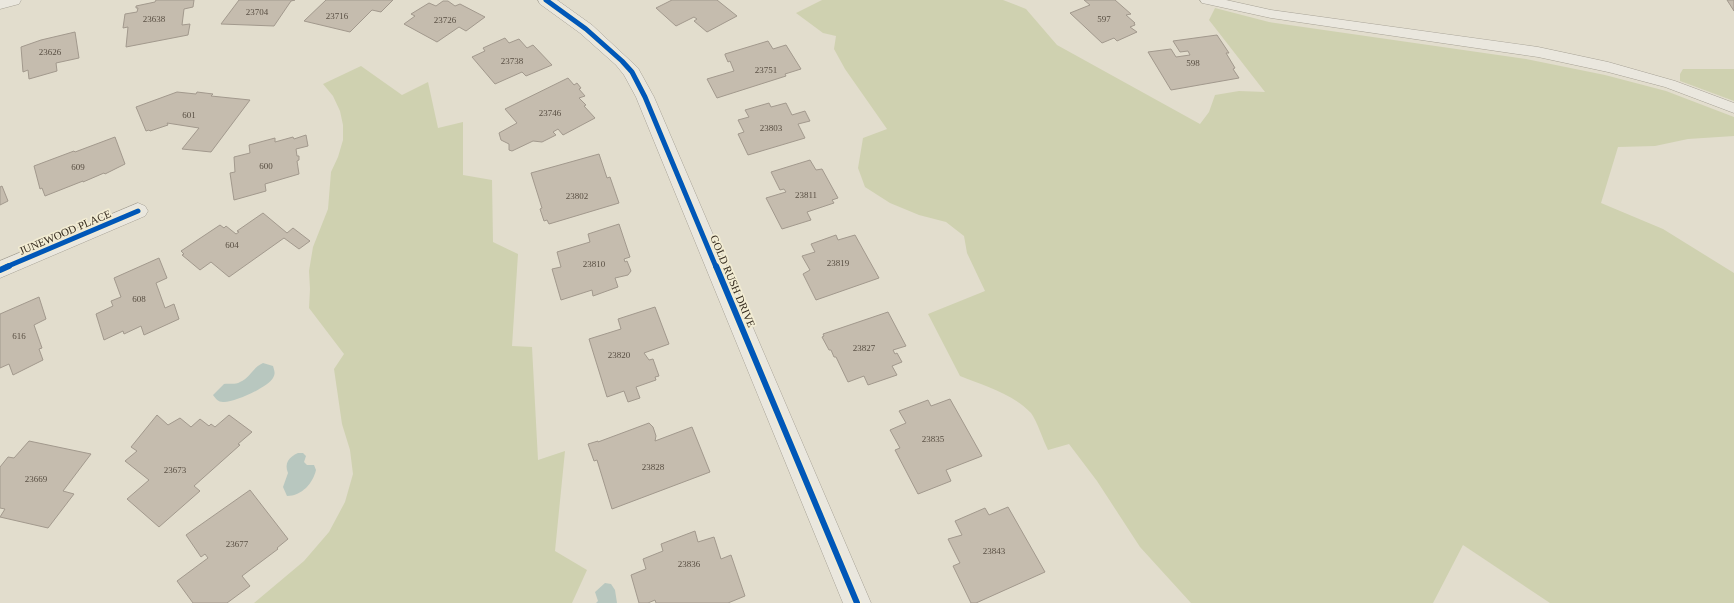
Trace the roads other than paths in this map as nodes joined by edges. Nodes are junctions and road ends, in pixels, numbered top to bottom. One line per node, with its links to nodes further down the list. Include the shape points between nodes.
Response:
1 (13, 0): 4 (street)
2 (546, 0): 8 (street, GOLD RUSH DRIVE, via 586,29 622,61 632,72 645,97)
3 (1207, 0): 5 (lane, via 1271,14 1538,52 1670,84)
4 (0, 4)
5 (1734, 108)
6 (138, 211): 7 (street, JUNEWOOD PLACE)
7 (0, 270)
8 (857, 603)

